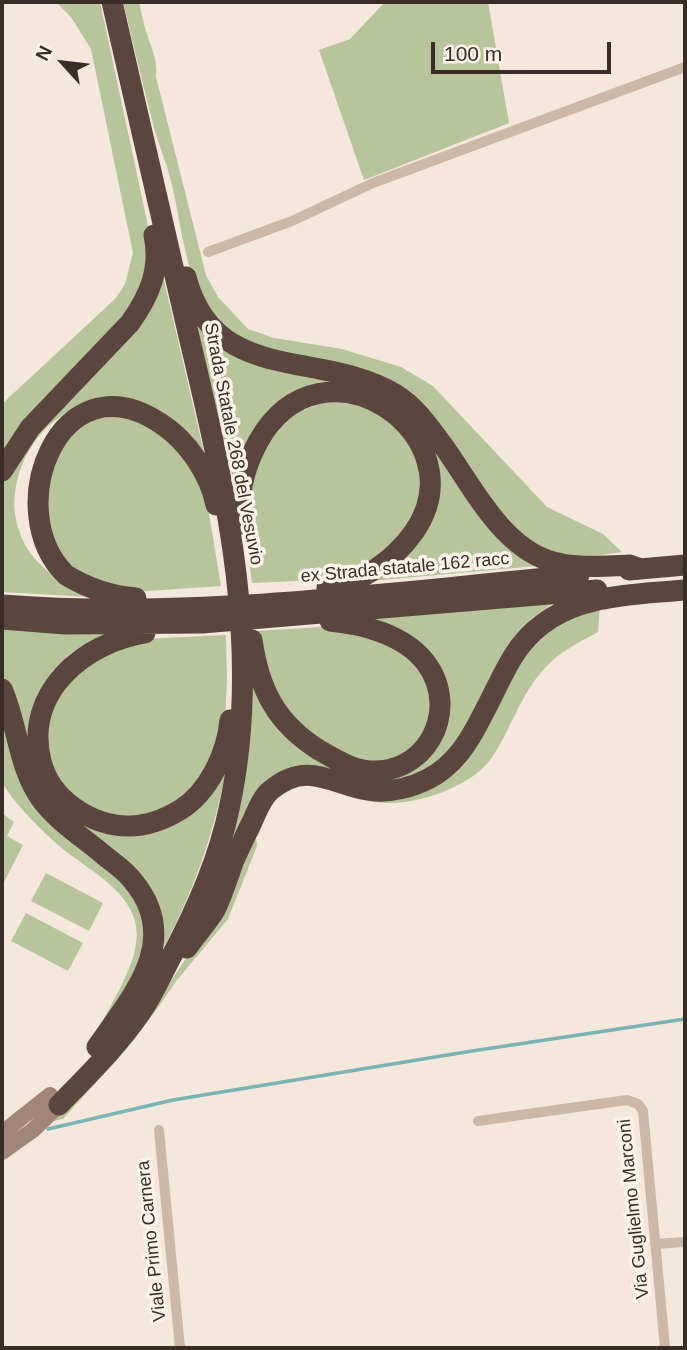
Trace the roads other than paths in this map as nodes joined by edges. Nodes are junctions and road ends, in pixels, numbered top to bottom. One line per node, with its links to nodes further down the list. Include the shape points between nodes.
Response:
1 (114, 12): 3 (highway, Strada Statale 268 del Vesuvio)
2 (685, 67): 5 (street, via 385,179)
3 (138, 115): 4 (highway, Strada Statale 268 del Vesuvio); 6 (highway, via 156,247 152,285 130,323 30,428)
4 (147, 154): 8 (highway, Strada Statale 268 del Vesuvio, via 220,475); 10 (highway, via 166,203 187,283 207,323 225,341 252,353 376,385 410,404 498,526 535,554 560,564)
5 (208, 252)
6 (2, 471)
7 (685, 559): 10 (highway)
8 (235, 563): 13 (highway, Strada Statale 268 del Vesuvio); 16 (highway, via 241,528 238,505 249,459 278,415 300,400 329,392 354,393 393,410 410,428 423,450 429,475 419,525 404,546 368,574 336,587 308,591)
9 (685, 565): 10 (highway, ex Strada statale 162 racc)
10 (646, 569): 16 (highway, ex Strada statale 162 racc)
11 (685, 582): 14 (highway, ex Strada statale 162 racc)
12 (685, 590): 14 (highway)
13 (238, 592): 16 (highway, via 251,626 266,695 300,738 359,770 381,772 401,767 419,755 432,739 439,719 436,681 425,662 384,633); 17 (highway, via 223,552 214,494 186,444 150,416 113,406 84,410 64,421 45,436 24,475 26,529 43,556 80,584 113,597); 19 (highway, Strada Statale 268 del Vesuvio)
14 (582, 597): 16 (highway, ex Strada statale 162 racc); 22 (highway, via 539,627 515,653 462,750 445,769 405,788 377,791 309,774 290,778 268,793 215,909)
15 (2, 605): 17 (highway, ex Strada statale 162 racc)
16 (279, 610): 17 (highway, ex Strada statale 162 racc)
17 (201, 615): 18 (highway, ex Strada statale 162 racc, via 65,624); 19 (highway, via 88,653 65,671 48,693 38,731 41,763 65,801 99,820 130,826 153,823 184,807 210,779 224,748 230,728 232,673)
18 (2, 619)
19 (242, 635): 21 (highway, Strada Statale 268 del Vesuvio, via 240,742 229,811 207,881)
20 (2, 689): 23 (highway, via 35,790 52,813 134,881 152,914 154,940 148,969)
21 (162, 973): 22 (highway, Strada Statale 268 del Vesuvio); 23 (highway, Strada Statale 268 del Vesuvio)
22 (142, 1012): 24 (highway, Strada Statale 268 del Vesuvio)
23 (95, 1049): 24 (highway, Strada Statale 268 del Vesuvio)
24 (55, 1100): 27 (street); 28 (street, via 33,1130)
25 (478, 1121): 30 (street, Via Guglielmo Marconi, via 627,1100 638,1104 643,1111)
26 (159, 1130): 31 (street, Viale Primo Carnera)
27 (2, 1133)
28 (2, 1152)
29 (685, 1241): 30 (street)
30 (655, 1244): 32 (street, Via Guglielmo Marconi)
31 (180, 1348)
32 (665, 1348)

